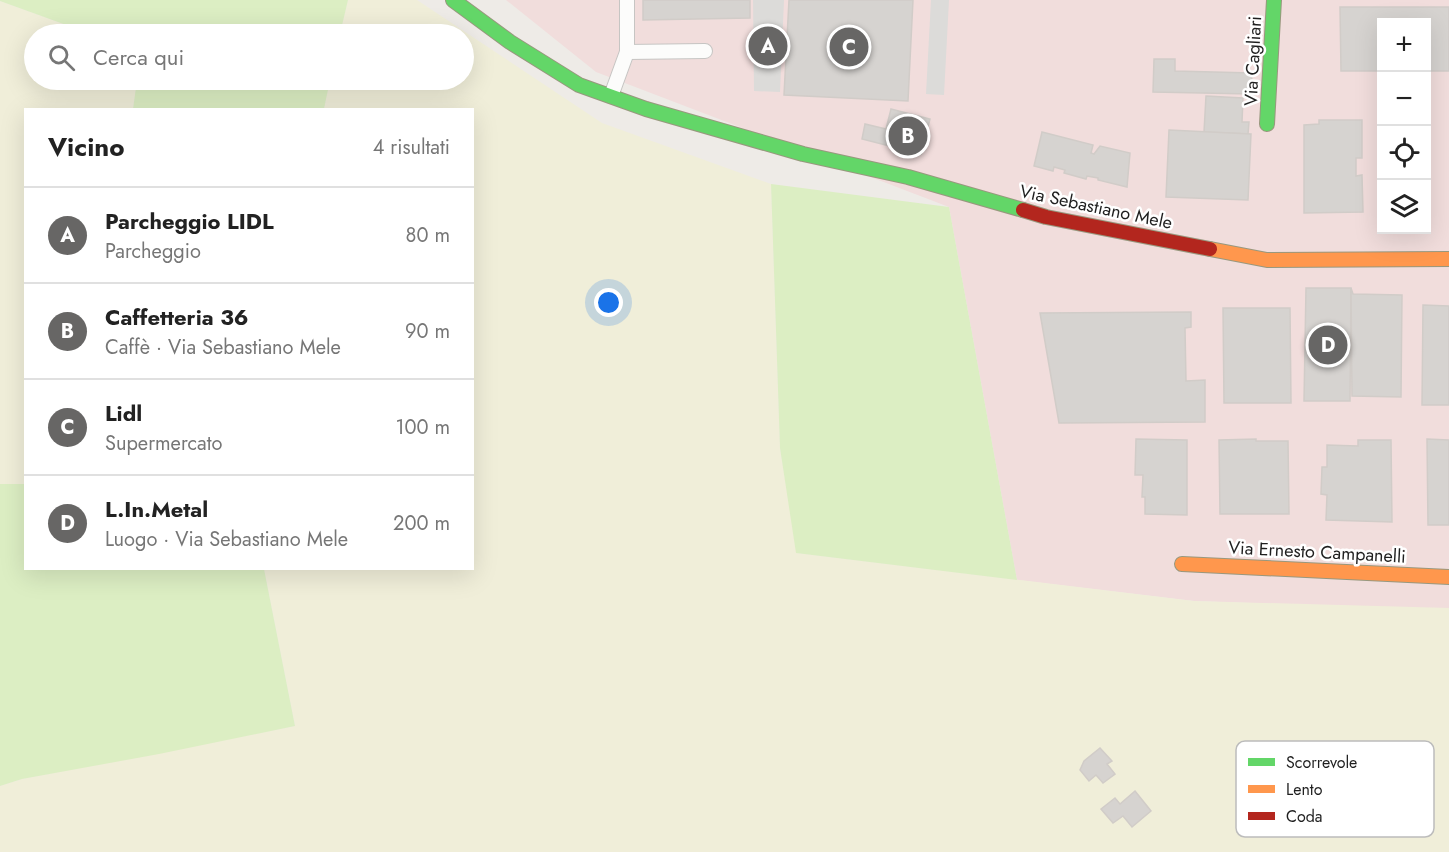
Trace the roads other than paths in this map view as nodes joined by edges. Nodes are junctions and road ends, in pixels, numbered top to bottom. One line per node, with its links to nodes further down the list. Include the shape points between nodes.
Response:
1 (453, 0): 6 (street, Via Sebastiano Mele, via 569,79)
2 (627, 0): 5 (lane)
3 (1274, 0): 7 (street, Via Cagliari)
4 (705, 51): 5 (lane)
5 (627, 52): 6 (lane)
6 (611, 96): 8 (street, Via Sebastiano Mele, via 803,154 942,186 1046,217 1180,244 1267,260)
7 (1267, 124)
8 (1449, 259)
9 (1182, 564): 10 (street, Via Ernesto Campanelli)
10 (1449, 577)

